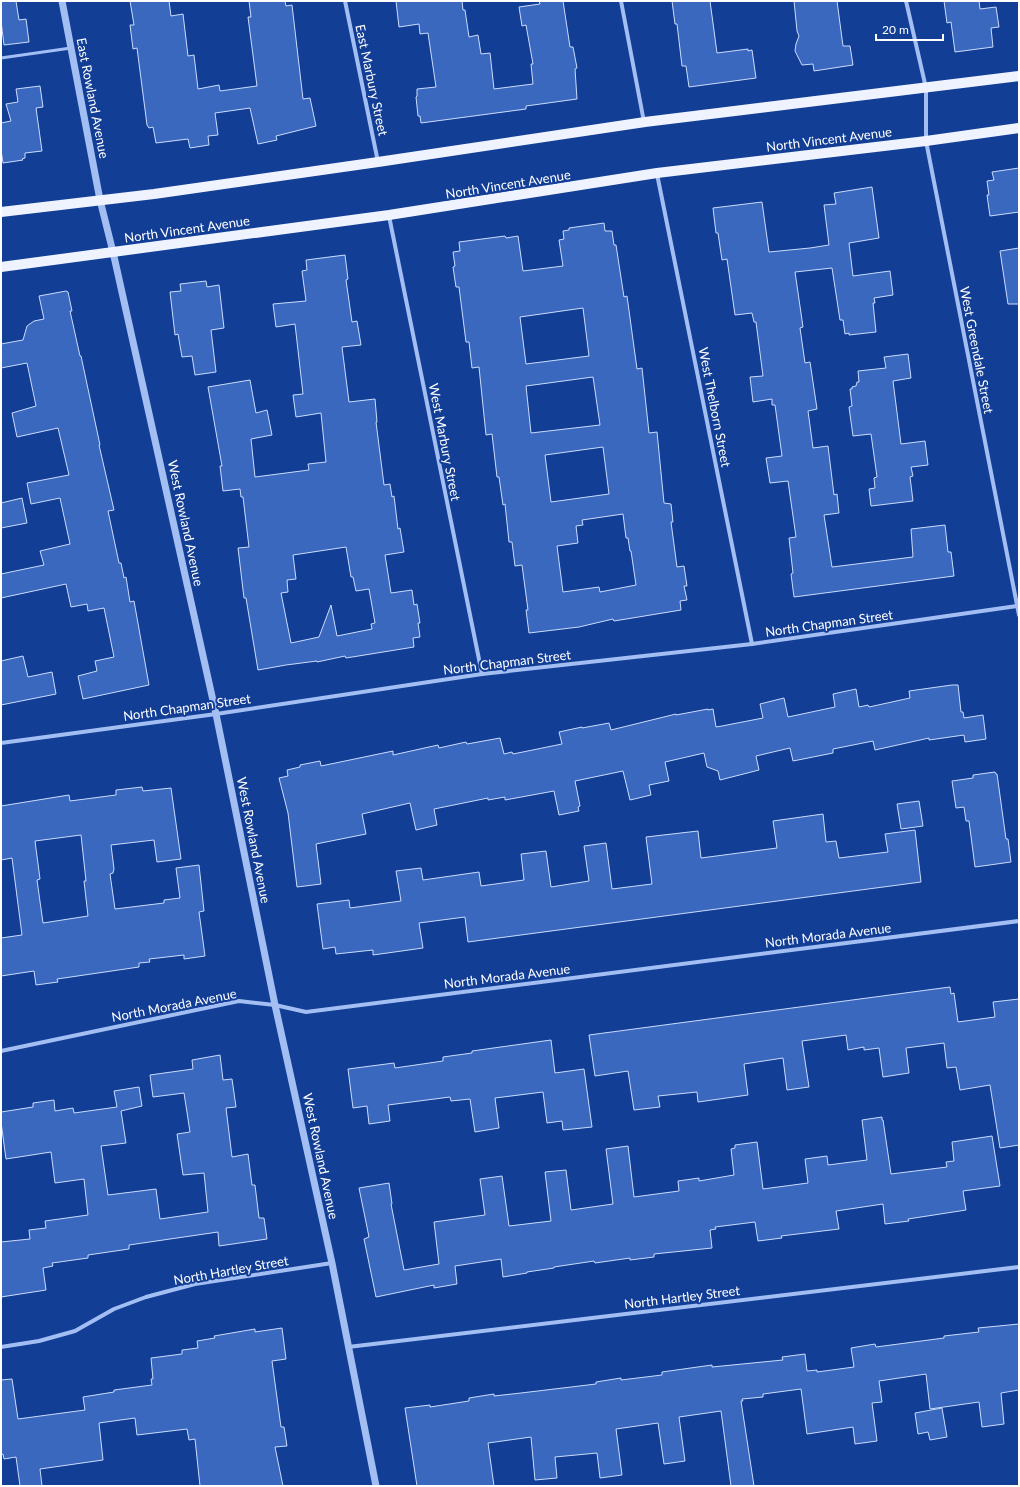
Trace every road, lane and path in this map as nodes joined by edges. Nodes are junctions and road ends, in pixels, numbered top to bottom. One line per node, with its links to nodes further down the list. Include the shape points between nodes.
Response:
1 (62, 1): 5 (street, East Rowland Avenue)
2 (345, 1): 12 (street, East Marbury Street)
3 (621, 1): 9 (street)
4 (906, 1): 8 (street, West Greendale Street)
5 (72, 48): 6 (lane); 14 (street, East Rowland Avenue)
6 (1, 58)
7 (1019, 76): 8 (main road)
8 (926, 88): 9 (main road); 11 (street, West Greendale Street)
9 (645, 122): 12 (main road)
10 (1019, 128): 11 (main road, North Vincent Avenue)
11 (926, 141): 13 (main road, North Vincent Avenue); 19 (street, West Greendale Street)
12 (378, 162): 14 (main road)
13 (657, 174): 16 (main road, North Vincent Avenue); 21 (street, West Thelborn Street)
14 (100, 200): 15 (main road); 17 (street, West Rowland Avenue)
15 (1, 212)
16 (389, 215): 17 (main road, North Vincent Avenue); 22 (street, West Marbury Street)
17 (113, 252): 18 (main road, North Vincent Avenue); 23 (street, West Rowland Avenue)
18 (1, 267)
19 (1017, 606): 20 (street, West Greendale Street); 21 (street, North Chapman Street)
20 (1019, 615)
21 (752, 644): 22 (street, North Chapman Street)
22 (482, 674): 23 (street, North Chapman Street)
23 (216, 714): 24 (street, North Chapman Street); 26 (street, West Rowland Avenue)
24 (1, 743)
25 (1019, 921): 26 (street, North Morada Avenue, via 306,1012)
26 (275, 1005): 27 (street, North Morada Avenue, via 239,1001); 28 (street, West Rowland Avenue)
27 (1, 1051)
28 (332, 1263): 30 (street, North Hartley Street, via 195,1284 146,1297 114,1309 75,1331 39,1342); 31 (street, West Rowland Avenue)
29 (1019, 1267): 31 (street, North Hartley Street)
30 (1, 1347)
31 (348, 1347): 32 (street, West Rowland Avenue)
32 (376, 1486)

